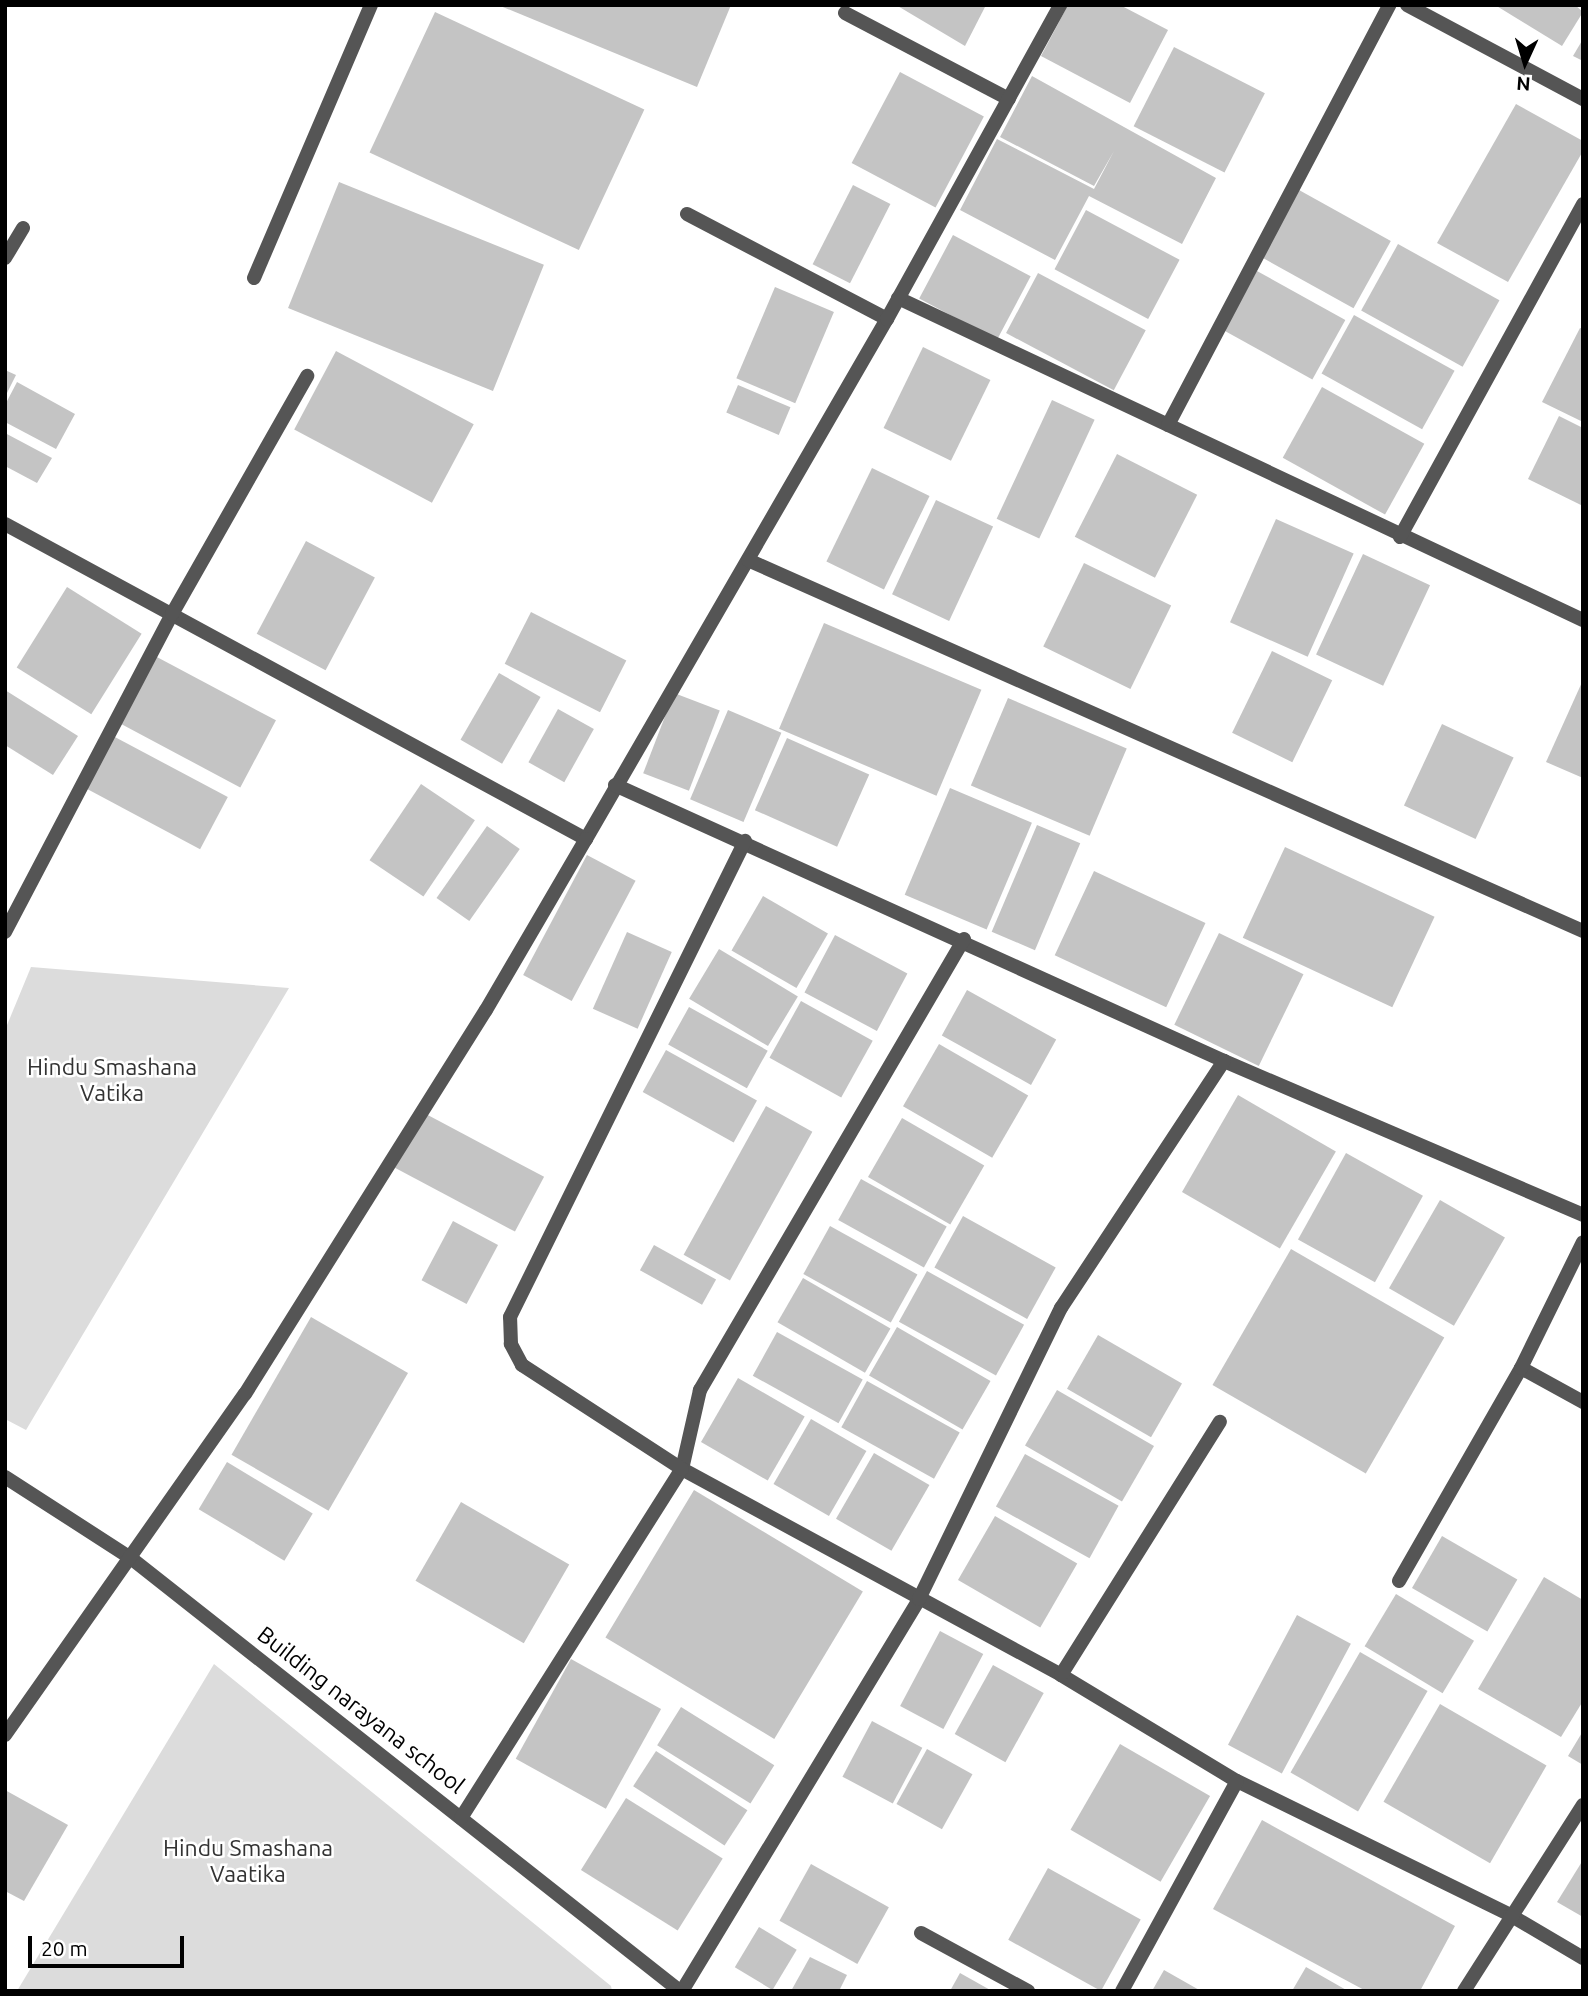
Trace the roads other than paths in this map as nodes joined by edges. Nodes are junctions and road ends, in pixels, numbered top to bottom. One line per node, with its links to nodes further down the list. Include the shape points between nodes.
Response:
1 (372, 5): 12 (street)
2 (1060, 5): 6 (street)
3 (1389, 5): 16 (street)
4 (1407, 5): 7 (street)
5 (845, 13): 6 (street)
6 (1009, 99): 13 (street)
7 (1583, 99)
8 (1583, 204): 18 (street)
9 (687, 214): 14 (street)
10 (23, 228): 11 (street)
11 (5, 258)
12 (254, 278)
13 (898, 298): 14 (street); 16 (street, via 999,350)
14 (887, 319): 19 (street)
15 (307, 376): 20 (street)
16 (1168, 425): 18 (street)
17 (5, 524): 20 (street)
18 (1400, 537): 21 (street)
19 (748, 559): 22 (street); 25 (street)
20 (172, 614): 23 (street); 26 (street)
21 (1583, 620)
22 (615, 785): 23 (street); 24 (street)
23 (586, 839): 36 (street, via 479,1022 267,1359)
24 (745, 841): 27 (street); 34 (street, via 510,1317 511,1343 522,1365)
25 (1583, 931)
26 (5, 932)
27 (964, 940): 28 (street); 34 (street, via 700,1390)
28 (1224, 1061): 29 (street); 38 (street, via 1060,1308)
29 (1583, 1215)
30 (1583, 1242): 31 (street)
31 (1521, 1368): 32 (street); 37 (street)
32 (1583, 1402)
33 (1220, 1422): 39 (street)
34 (682, 1469): 38 (street); 43 (street)
35 (5, 1477): 36 (street, Building narayana school)
36 (132, 1559): 40 (street); 43 (street, Building narayana school)
37 (1399, 1581)
38 (919, 1599): 39 (street); 47 (street)
39 (1061, 1675): 41 (street)
40 (5, 1735)
41 (1237, 1781): 44 (street); 49 (street)
42 (1583, 1805): 44 (street)
43 (461, 1818): 47 (street, Building narayana school)
44 (1510, 1915): 46 (street); 50 (street)
45 (921, 1933): 48 (street)
46 (1583, 1958)
47 (681, 1991)
48 (1028, 1991)
49 (1122, 1991)
50 (1464, 1991)

